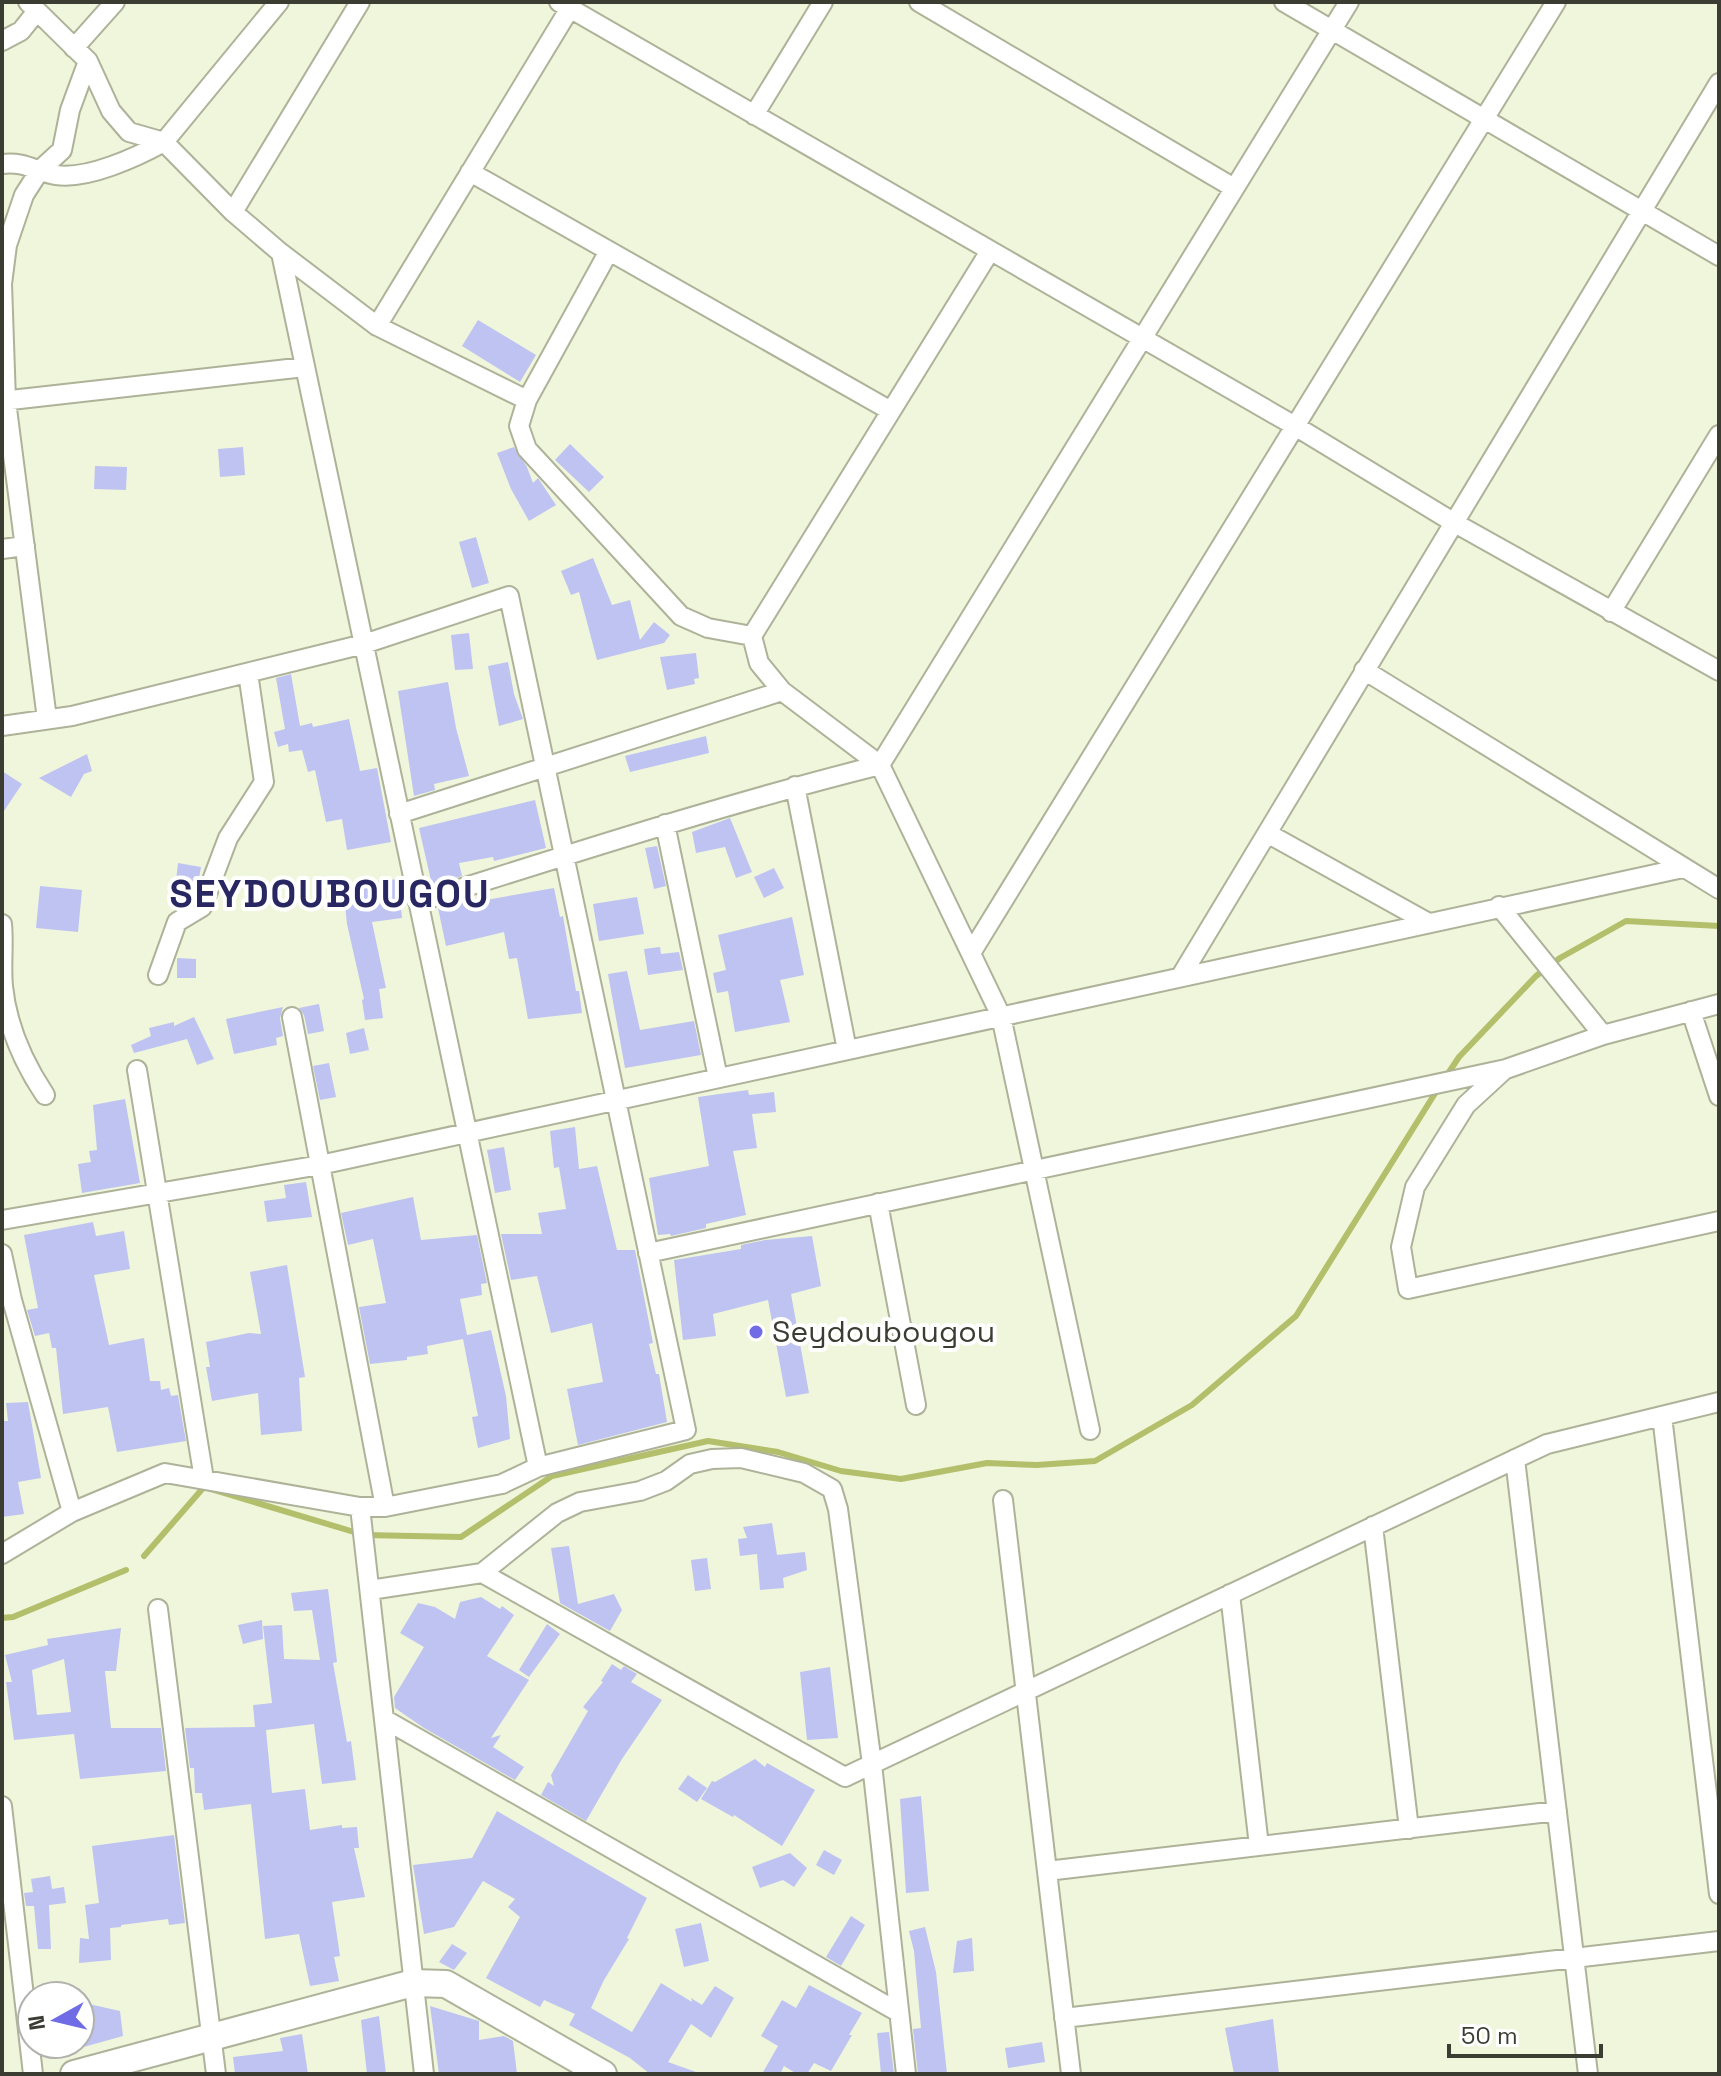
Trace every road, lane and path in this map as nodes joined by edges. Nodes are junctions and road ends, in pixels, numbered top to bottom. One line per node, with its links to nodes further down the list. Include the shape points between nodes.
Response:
1 (115, 2): 13 (street)
2 (279, 2): 18 (street)
3 (360, 2): 24 (street)
4 (823, 2): 16 (street)
5 (919, 2): 22 (street)
6 (1284, 2): 11 (street)
7 (1349, 2): 11 (street)
8 (1556, 2): 17 (street)
9 (565, 5): 16 (street); 21 (street)
10 (32, 7): 12 (street, via 21,31); 13 (street)
11 (1331, 30): 17 (street); 22 (street)
12 (2, 41)
13 (74, 48): 14 (street)
14 (88, 61): 18 (street, via 111,111 129,132); 20 (street, via 62,150)
15 (1719, 83): 23 (street)
16 (754, 115): 27 (street)
17 (1484, 119): 23 (street); 36 (street)
18 (164, 142): 20 (street, via 79,175); 24 (street)
19 (2, 164): 20 (street, via 18,162)
20 (40, 170): 25 (street, via 24,195)
21 (470, 172): 26 (street); 30 (street)
22 (1234, 188): 31 (street)
23 (1642, 211): 29 (street); 40 (street)
24 (233, 212): 28 (street)
25 (5, 246): 34 (street)
26 (609, 251): 33 (street); 35 (street)
27 (990, 251): 31 (street); 35 (street)
28 (281, 253): 30 (street); 32 (street)
29 (1719, 256)
30 (377, 326): 33 (street)
31 (1142, 338): 36 (street); 52 (street)
32 (305, 367): 34 (street); 45 (street)
33 (527, 400): 44 (street, via 519,426 527,449 681,616 708,628)
34 (4, 401): 37 (street)
35 (891, 411): 44 (street)
36 (1295, 426): 40 (street); 65 (street)
37 (10, 431): 39 (street); 41 (street)
38 (1719, 435): 43 (street)
39 (2, 450)
40 (1453, 522): 43 (street); 46 (street)
41 (25, 546): 42 (street); 50 (street)
42 (2, 549)
43 (1611, 612): 47 (street)
44 (752, 636): 49 (street, via 759,663)
45 (364, 644): 48 (street); 53 (street, via 509,596); 55 (street)
46 (1364, 670): 57 (street); 59 (street)
47 (1719, 671)
48 (248, 673): 50 (street); 66 (street, via 264,782 228,838 202,907 177,922)
49 (782, 691): 52 (street); 53 (street)
50 (47, 719): 51 (street)
51 (2, 726)
52 (880, 765): 54 (street); 65 (street)
53 (546, 769): 55 (street); 58 (street)
54 (795, 786): 56 (street); 74 (street)
55 (399, 814): 61 (street)
56 (665, 824): 58 (street); 77 (street)
57 (1267, 833): 63 (street); 67 (street)
58 (564, 856): 61 (street); 80 (street)
59 (1683, 868): 60 (street); 62 (street)
60 (1719, 889)
61 (418, 902): 81 (street)
62 (1499, 906): 63 (street); 73 (street)
63 (1427, 922): 67 (street)
64 (2, 924): 72 (street)
65 (971, 953): 70 (street)
66 (158, 975)
67 (1181, 976): 70 (street)
68 (1719, 1004): 69 (street)
69 (1691, 1011): 73 (street); 79 (street)
70 (1001, 1016): 74 (street); 83 (street)
71 (292, 1017): 82 (street)
72 (6, 1028): 78 (street)
73 (1603, 1035): 75 (street)
74 (847, 1050): 77 (street)
75 (1506, 1069): 83 (street); 87 (street, via 1466,1105 1415,1187 1401,1247 1408,1289)
76 (137, 1070): 84 (street)
77 (718, 1078): 80 (street)
78 (45, 1095)
79 (1719, 1096)
80 (616, 1100): 81 (street); 88 (street)
81 (467, 1133): 82 (street); 96 (street)
82 (320, 1165): 84 (street); 100 (street)
83 (1034, 1170): 85 (street); 94 (street)
84 (157, 1193): 86 (street); 97 (street)
85 (878, 1203): 88 (street); 92 (street)
86 (2, 1220)
87 (1719, 1221)
88 (648, 1253): 96 (street, via 686,1430)
89 (2, 1254): 90 (street)
90 (7, 1301): 101 (street)
91 (1719, 1402): 93 (street)
92 (916, 1405)
93 (1662, 1416): 95 (street, via 1547,1444); 116 (street)
94 (1090, 1430)
95 (1515, 1459): 102 (street); 112 (street)
96 (538, 1467): 100 (street, via 502,1484)
97 (204, 1479): 99 (street); 101 (street, via 165,1473)
98 (1003, 1500): 108 (street)
99 (360, 1507): 100 (street); 105 (street)
100 (385, 1507)
101 (72, 1512): 103 (street)
102 (1373, 1526): 106 (street); 113 (street)
103 (2, 1554)
104 (482, 1573): 105 (street); 110 (street, via 845,1777); 110 (street, via 557,1513 580,1502 640,1491 690,1464 741,1458 804,1473 832,1489 838,1509)
105 (370, 1590): 109 (street)
106 (1230, 1594): 108 (street); 114 (street)
107 (158, 1609): 122 (street)
108 (1025, 1691): 110 (street); 115 (street)
109 (384, 1719): 119 (street); 120 (street)
110 (872, 1764): 120 (street)
111 (2, 1806): 123 (street)
112 (1557, 1811): 113 (street); 118 (street)
113 (1409, 1829): 114 (street)
114 (1259, 1846): 115 (street)
115 (1047, 1871): 121 (street)
116 (1719, 1894)
117 (1719, 1941): 118 (street)
118 (1574, 1958): 121 (street); 130 (street)
119 (413, 1983): 122 (street); 126 (street); 127 (street, via 446,1984)
120 (898, 2012): 128 (street)
121 (1064, 2018): 129 (street)
122 (211, 2037): 124 (street); 125 (street)
123 (33, 2074)
124 (74, 2074)
125 (216, 2074)
126 (424, 2074)
127 (603, 2074)
128 (906, 2074)
129 (1071, 2074)
130 (1588, 2074)

